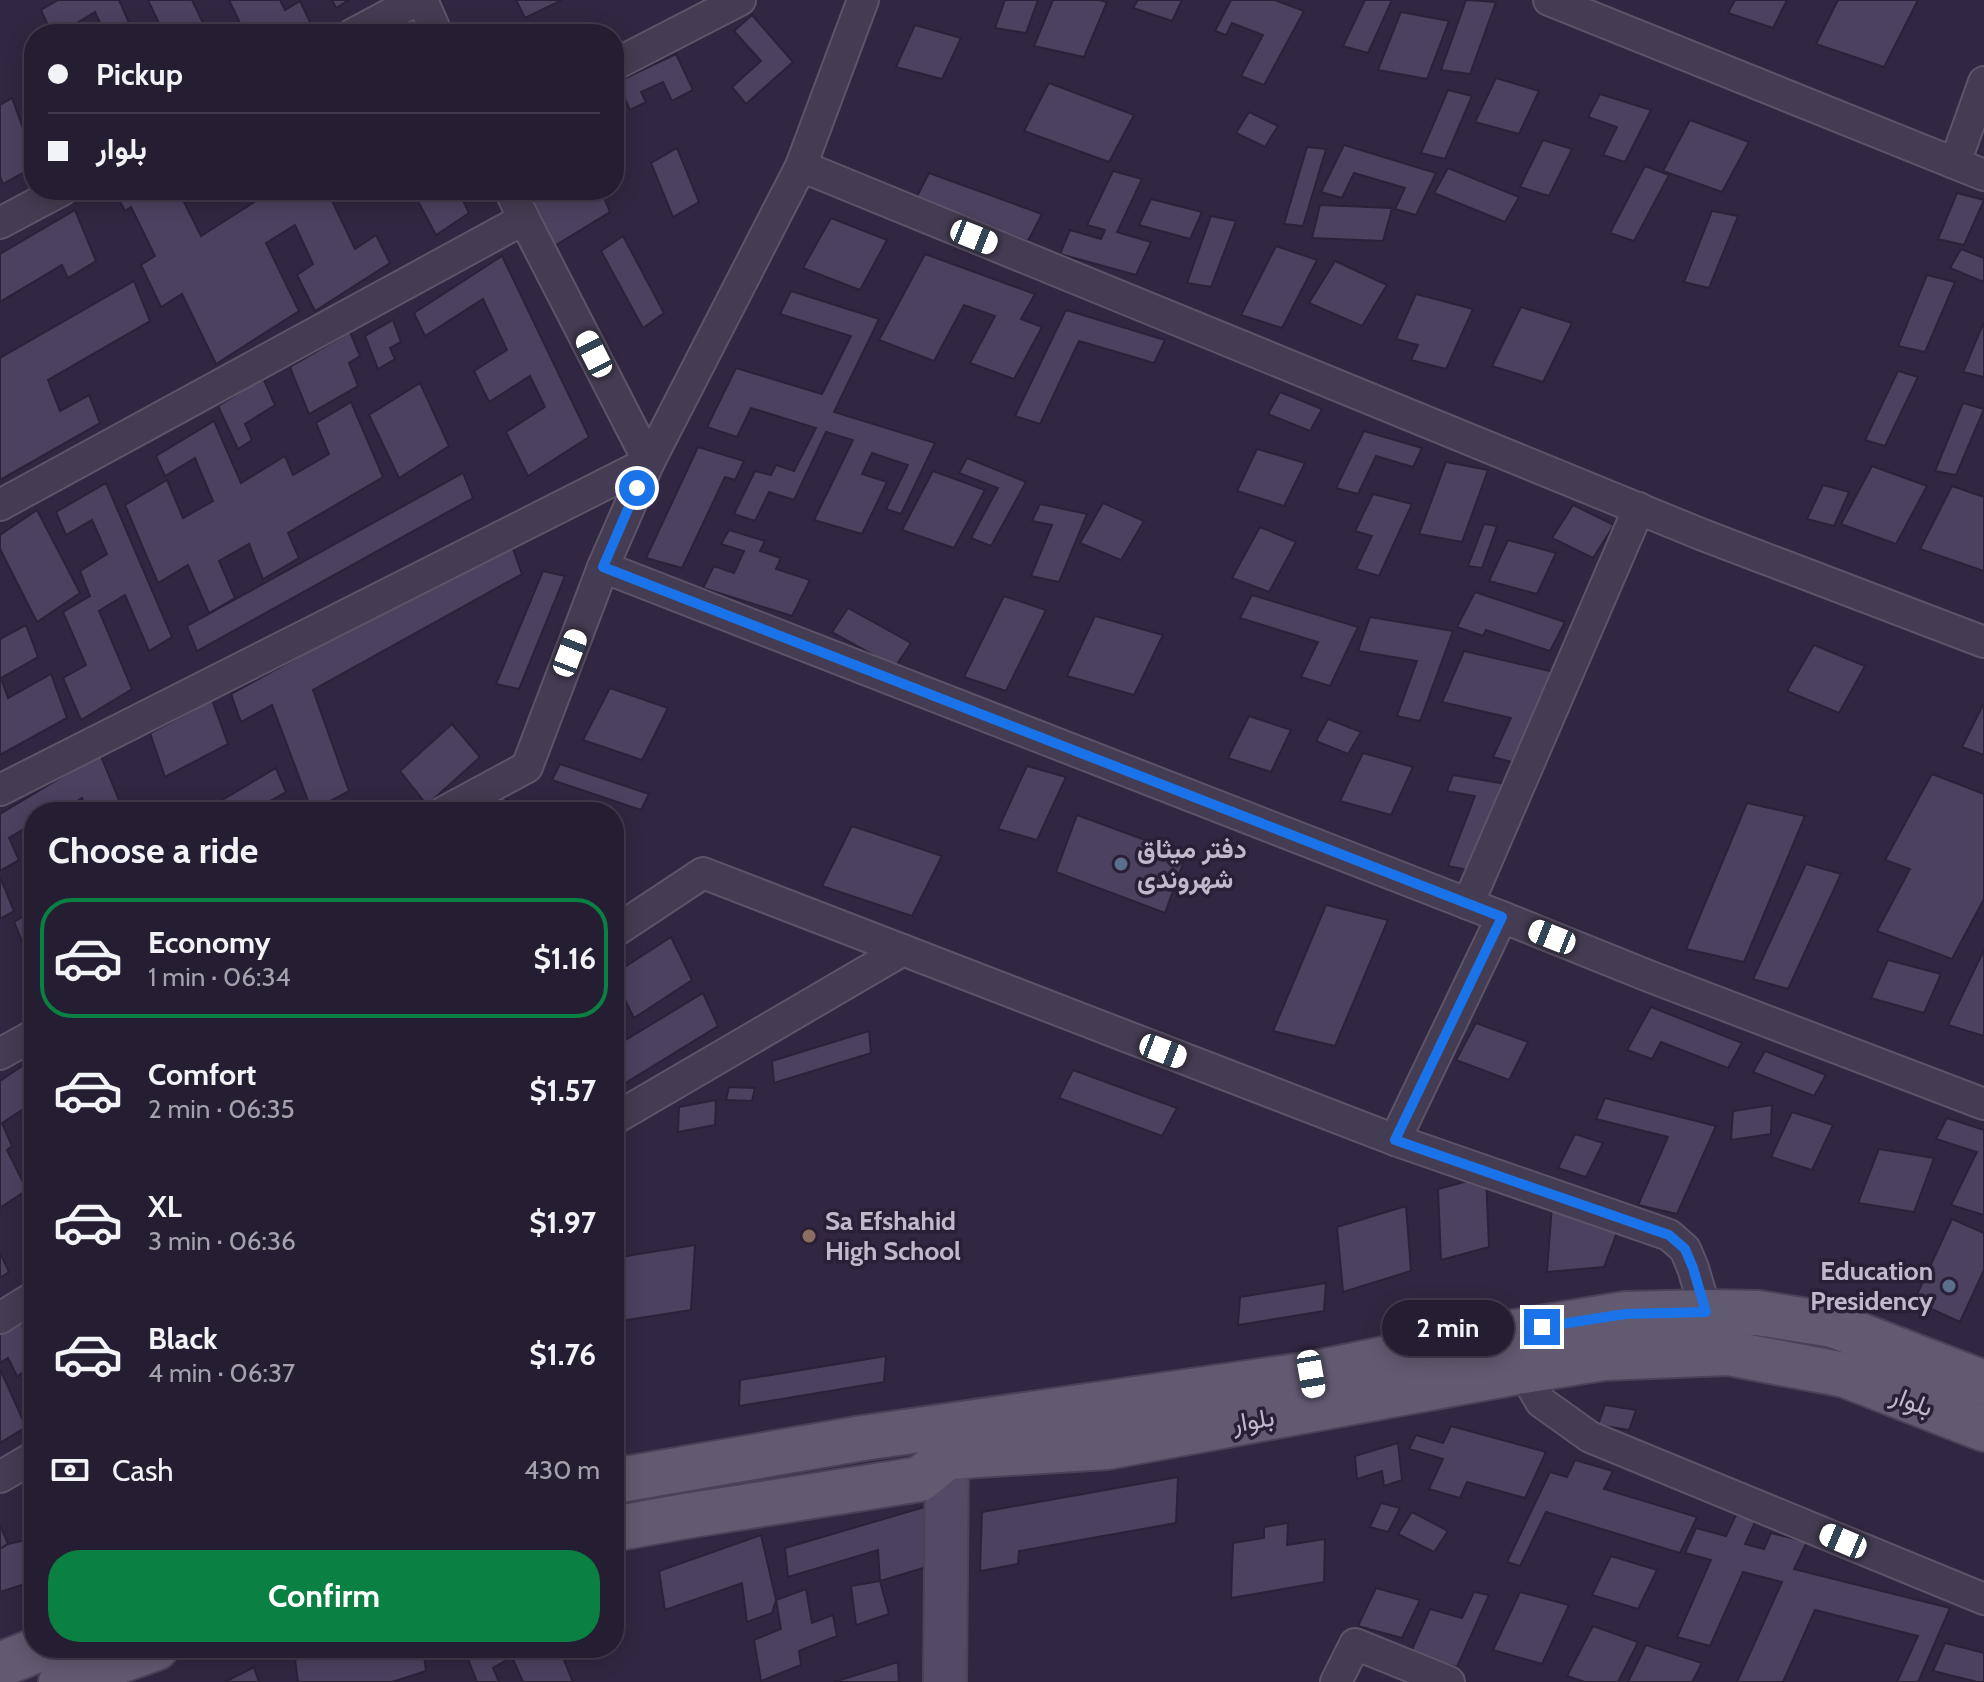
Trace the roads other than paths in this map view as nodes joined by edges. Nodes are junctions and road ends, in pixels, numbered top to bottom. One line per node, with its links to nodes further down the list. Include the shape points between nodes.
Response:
1 (419, 0): 5 (street); 6 (street)
2 (740, 0): 7 (street)
3 (863, 0): 10 (street)
4 (1549, 0): 9 (street)
5 (372, 24)
6 (432, 24)
7 (624, 60)
8 (1984, 82): 9 (street)
9 (1955, 163): 11 (street)
10 (801, 166): 16 (street); 18 (street)
11 (1984, 175)
12 (43, 200): 15 (street)
13 (515, 200): 14 (street)
14 (524, 219): 16 (street); 17 (street)
15 (0, 223)
16 (649, 462): 19 (street); 21 (street)
17 (0, 505)
18 (1639, 508): 20 (street); 23 (street)
19 (603, 567): 22 (street, via 527,767); 23 (street)
20 (1984, 642)
21 (0, 790)
22 (462, 802)
23 (1468, 904): 24 (street)
24 (1502, 917): 27 (street); 29 (street)
25 (624, 925): 26 (street, via 703,873)
26 (903, 950): 28 (street); 29 (street)
27 (1984, 1104)
28 (624, 1113)
29 (1395, 1140): 31 (street, via 1669,1235 1685,1249)
30 (24, 1303): 32 (street)
31 (1706, 1312): 34 (main road, بلوار, via 1758,1313 1833,1325); 35 (main road, بلوار, via 1625,1314 1515,1332)
32 (0, 1318)
33 (1523, 1371): 35 (main road, بلوار); 36 (main road, بلوار, via 1603,1358 1728,1353 1845,1375); 42 (street, via 1541,1402 1590,1437)
34 (1984, 1383)
35 (1314, 1391): 37 (main road, بلوار, via 1107,1447); 40 (main road, بلوار, via 863,1438)
36 (1984, 1429)
37 (947, 1457): 41 (main road, via 920,1479); 47 (street)
38 (24, 1463): 39 (street)
39 (0, 1477)
40 (624, 1479)
41 (624, 1527)
42 (1984, 1599)
43 (24, 1655): 45 (main road)
44 (128, 1658): 46 (main road)
45 (0, 1665)
46 (61, 1682)
47 (945, 1682)
48 (1336, 1682): 49 (street, via 1355,1644)
49 (1449, 1682)

